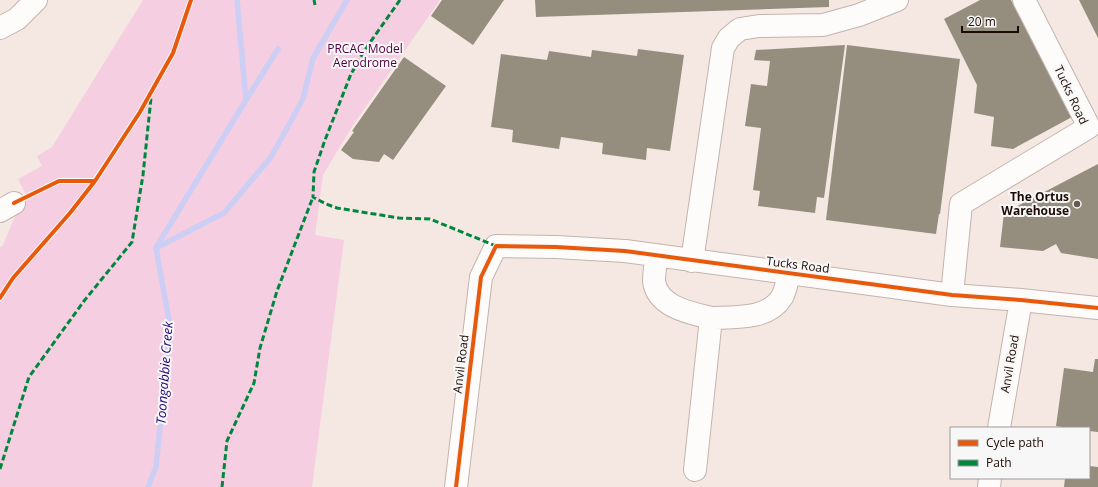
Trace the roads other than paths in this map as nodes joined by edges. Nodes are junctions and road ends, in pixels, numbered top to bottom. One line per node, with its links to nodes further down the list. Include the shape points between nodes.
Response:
1 (36, 0): 4 (street, via 17,19)
2 (897, 0): 7 (street, via 859,16 823,26 759,26 740,29 729,38 723,48)
3 (1024, 0): 9 (street, Tucks Road, via 1089,127 961,204)
4 (0, 28)
5 (496, 246): 6 (street, Tucks Road, via 556,247); 15 (street, Anvil Road, via 481,277)
6 (656, 255): 7 (street, Tucks Road); 12 (street, via 654,281 658,292 667,302 680,310)
7 (692, 261): 8 (street, Tucks Road)
8 (789, 274): 9 (street, Tucks Road); 12 (street, via 782,296 773,308 744,317)
9 (952, 295): 10 (street, Tucks Road)
10 (1022, 300): 11 (street, Tucks Road); 13 (street, Anvil Road)
11 (1098, 308)
12 (711, 318): 14 (street)
13 (999, 427)
14 (695, 470)
15 (456, 487)

